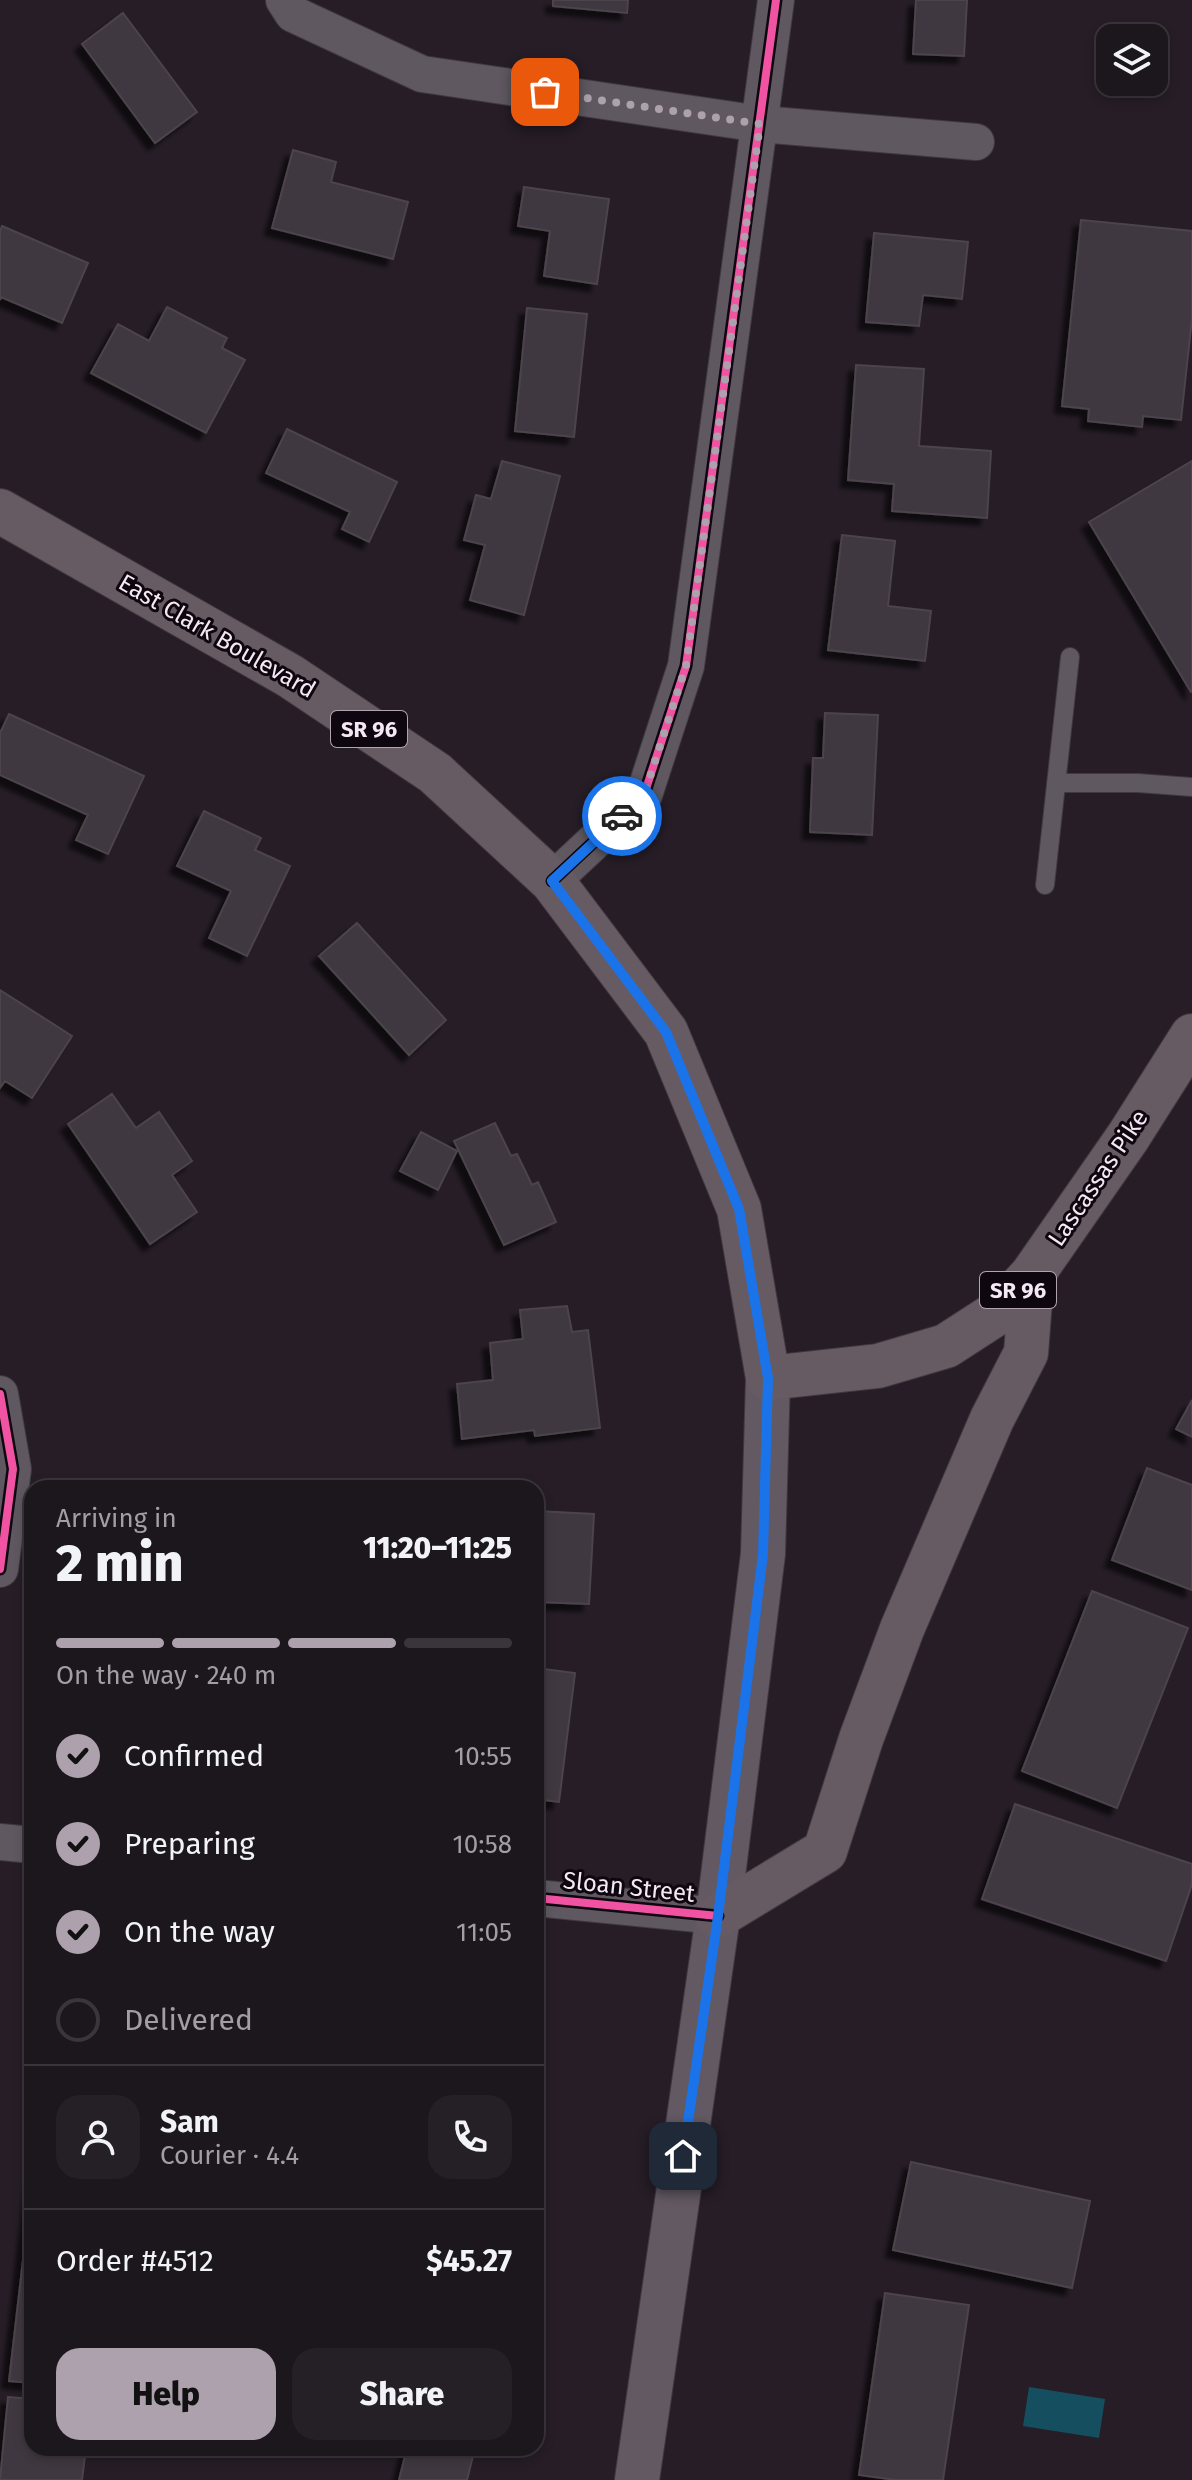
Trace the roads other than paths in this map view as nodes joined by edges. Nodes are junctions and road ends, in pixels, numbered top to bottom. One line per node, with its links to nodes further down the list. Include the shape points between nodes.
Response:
1 (284, 0): 3 (street, via 293,14 422,74)
2 (776, 0): 3 (street)
3 (760, 124): 4 (street); 9 (street, via 686,666 644,795)
4 (976, 142)
5 (0, 511): 9 (main road, East Clark Boulevard / SR 96, via 330,702 435,773)
6 (1070, 657): 7 (lane)
7 (1056, 783): 8 (lane); 10 (lane)
8 (1192, 787)
9 (552, 881): 13 (main road, East Clark Boulevard / SR 96, via 666,1032 739,1209)
10 (1045, 885)
11 (1192, 1036): 12 (main road, Lascassas Pike / SR 96)
12 (1032, 1275): 13 (main road, Lascassas Pike / SR 96, via 997,1313 946,1346 878,1366); 19 (main road, via 1026,1353 902,1629 825,1851)
13 (768, 1378): 19 (main road, via 763,1554)
14 (0, 1394): 15 (street, via 13,1469)
15 (1, 1560)
16 (0, 1842): 17 (street)
17 (24, 1844)
18 (544, 1899): 19 (street, Sloan Street)
19 (718, 1916): 20 (main road)
20 (637, 2480)

